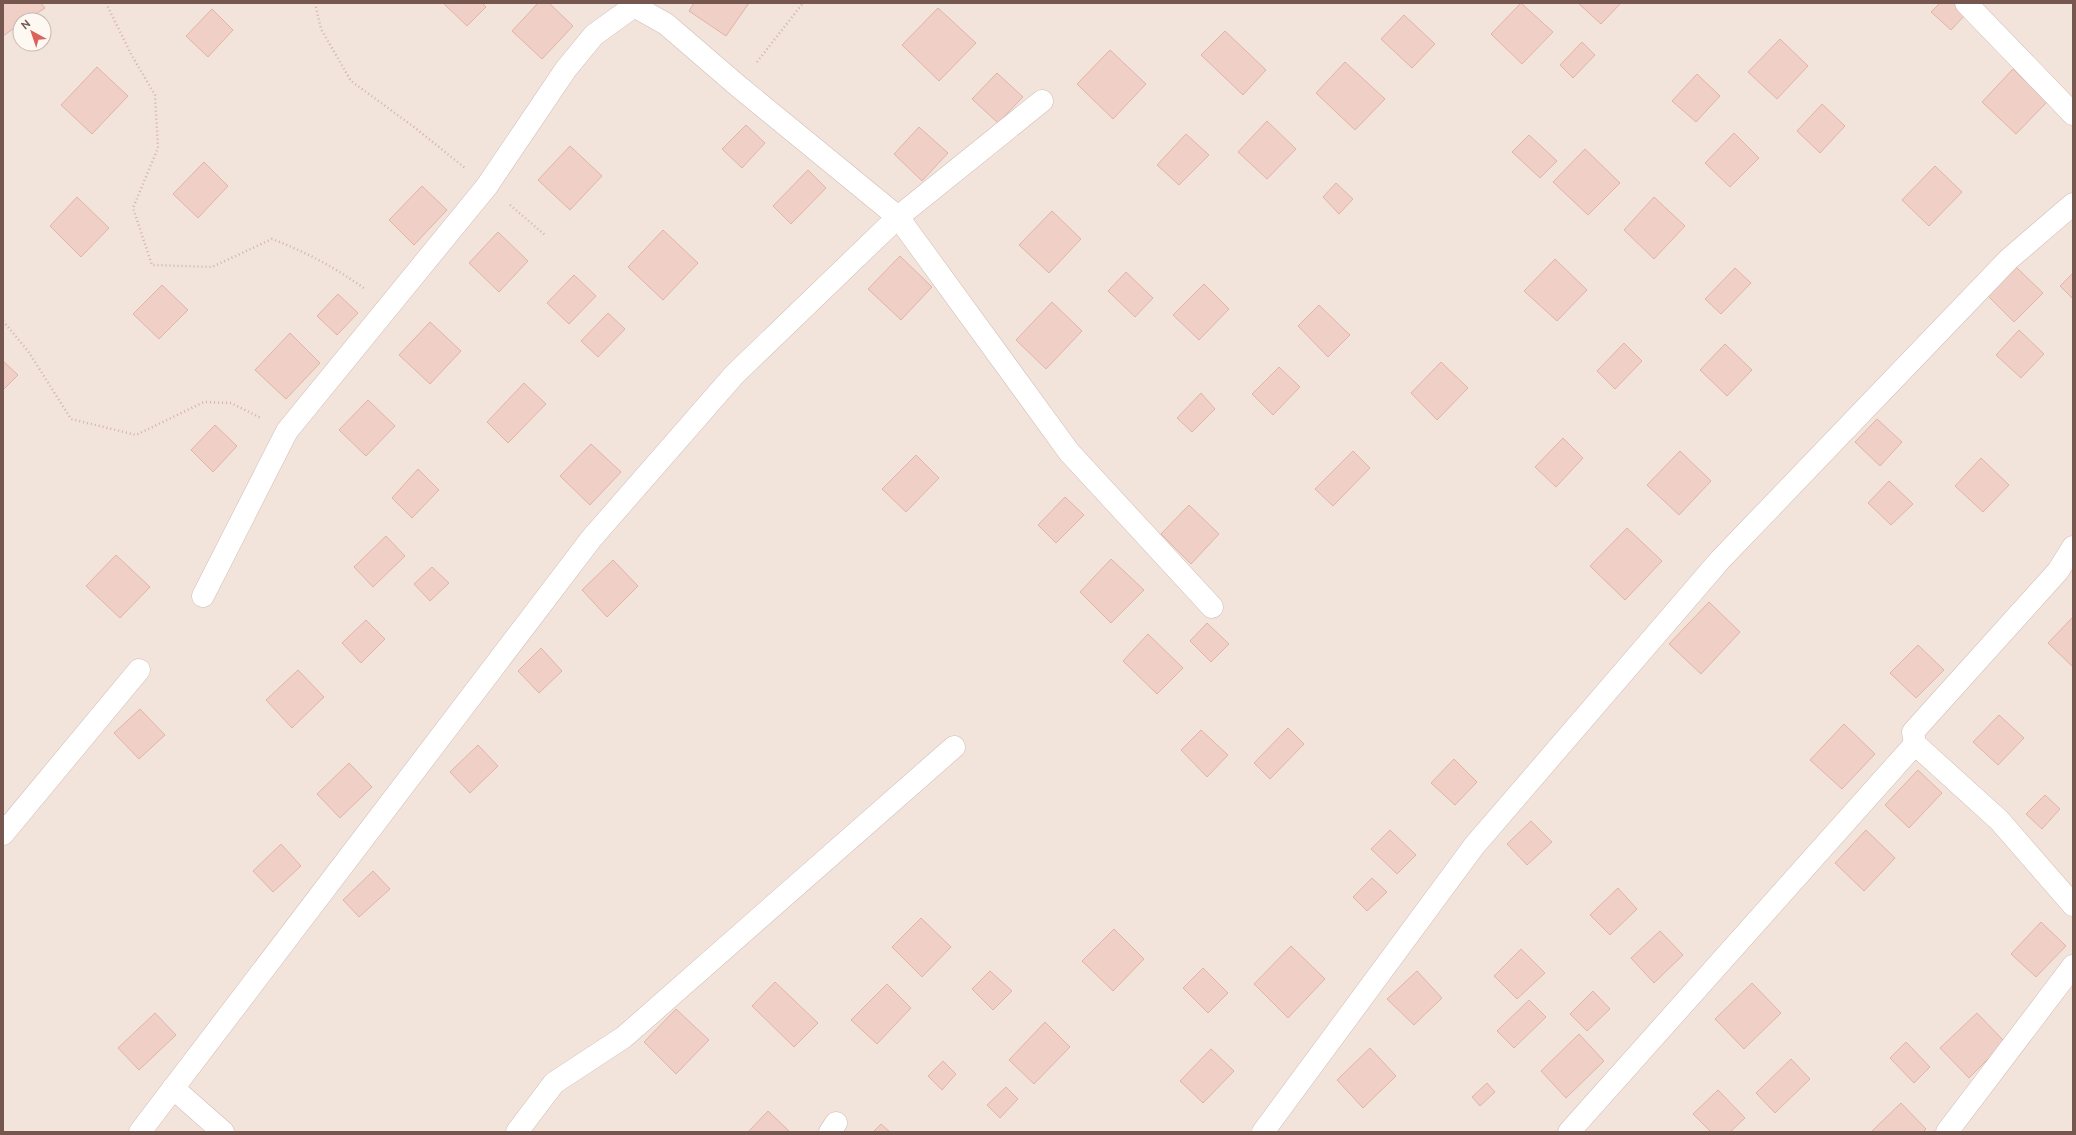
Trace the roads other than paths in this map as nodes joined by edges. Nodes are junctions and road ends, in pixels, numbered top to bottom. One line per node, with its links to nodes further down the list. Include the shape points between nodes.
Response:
1 (1966, 3): 3 (street)
2 (1042, 100): 5 (street)
3 (2073, 114)
4 (2073, 204): 19 (street, via 2009,259 1720,560 1474,846)
5 (898, 217): 7 (street, via 666,24 634,6 594,35 566,69 487,186 287,431); 8 (street, via 1069,452); 15 (street, via 734,375 591,539)
6 (2073, 547): 10 (street, via 2058,571 1913,732)
7 (204, 596)
8 (1212, 607)
9 (139, 670): 12 (street)
10 (1915, 744): 13 (street, via 1999,820); 20 (street)
11 (954, 748): 18 (street, via 624,1037 554,1083)
12 (3, 834)
13 (2073, 906)
14 (2073, 966): 21 (street)
15 (173, 1088): 16 (street); 17 (street)
16 (140, 1132)
17 (223, 1132)
18 (517, 1132)
19 (1263, 1132)
20 (1569, 1132)
21 (1947, 1132)

